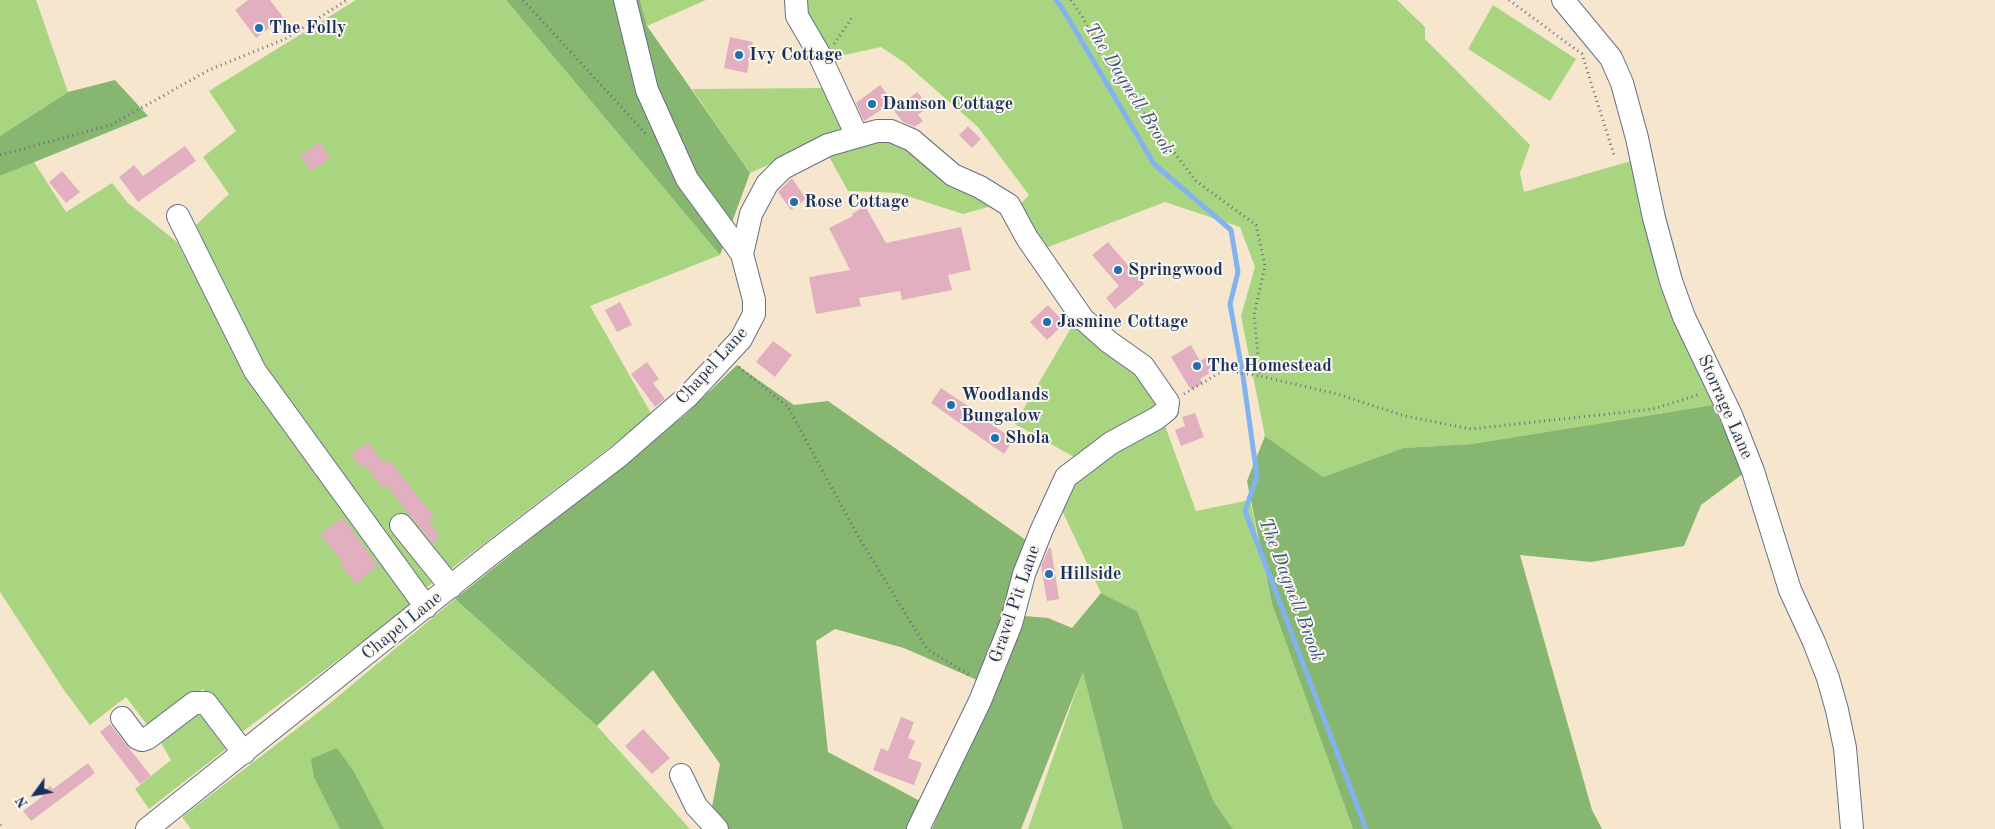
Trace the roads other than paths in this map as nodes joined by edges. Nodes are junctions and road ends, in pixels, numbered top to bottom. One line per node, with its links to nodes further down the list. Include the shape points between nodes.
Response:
1 (625, 0): 6 (street, via 647,90 686,179)
2 (796, 0): 4 (street, via 797,16 818,52)
3 (1563, 0): 17 (street, Storrage Lane, via 1611,58 1622,83 1654,218 1684,317 1731,415 1790,590 1814,642 1838,710 1845,748)
4 (857, 136): 6 (street, Chapel Lane, via 813,152 775,175 751,214); 7 (street, Chapel Lane, via 891,130 912,140 953,176 1009,204 1027,238 1083,319 1143,366)
5 (178, 216): 10 (street, via 255,371)
6 (742, 254): 9 (street, Chapel Lane, via 754,300 754,314 741,339 688,396 619,456)
7 (1162, 410): 16 (street, Gravel Pit Lane, via 1066,476 1024,574 1011,624 986,685)
8 (401, 525): 9 (street)
9 (451, 587): 10 (street, Chapel Lane)
10 (426, 607): 12 (street, Chapel Lane)
11 (122, 718): 12 (street, via 142,740 194,703 206,703)
12 (244, 753): 14 (street, Chapel Lane)
13 (681, 775): 15 (street, via 696,806)
14 (147, 829)
15 (717, 829)
16 (918, 829)
17 (1852, 829)

